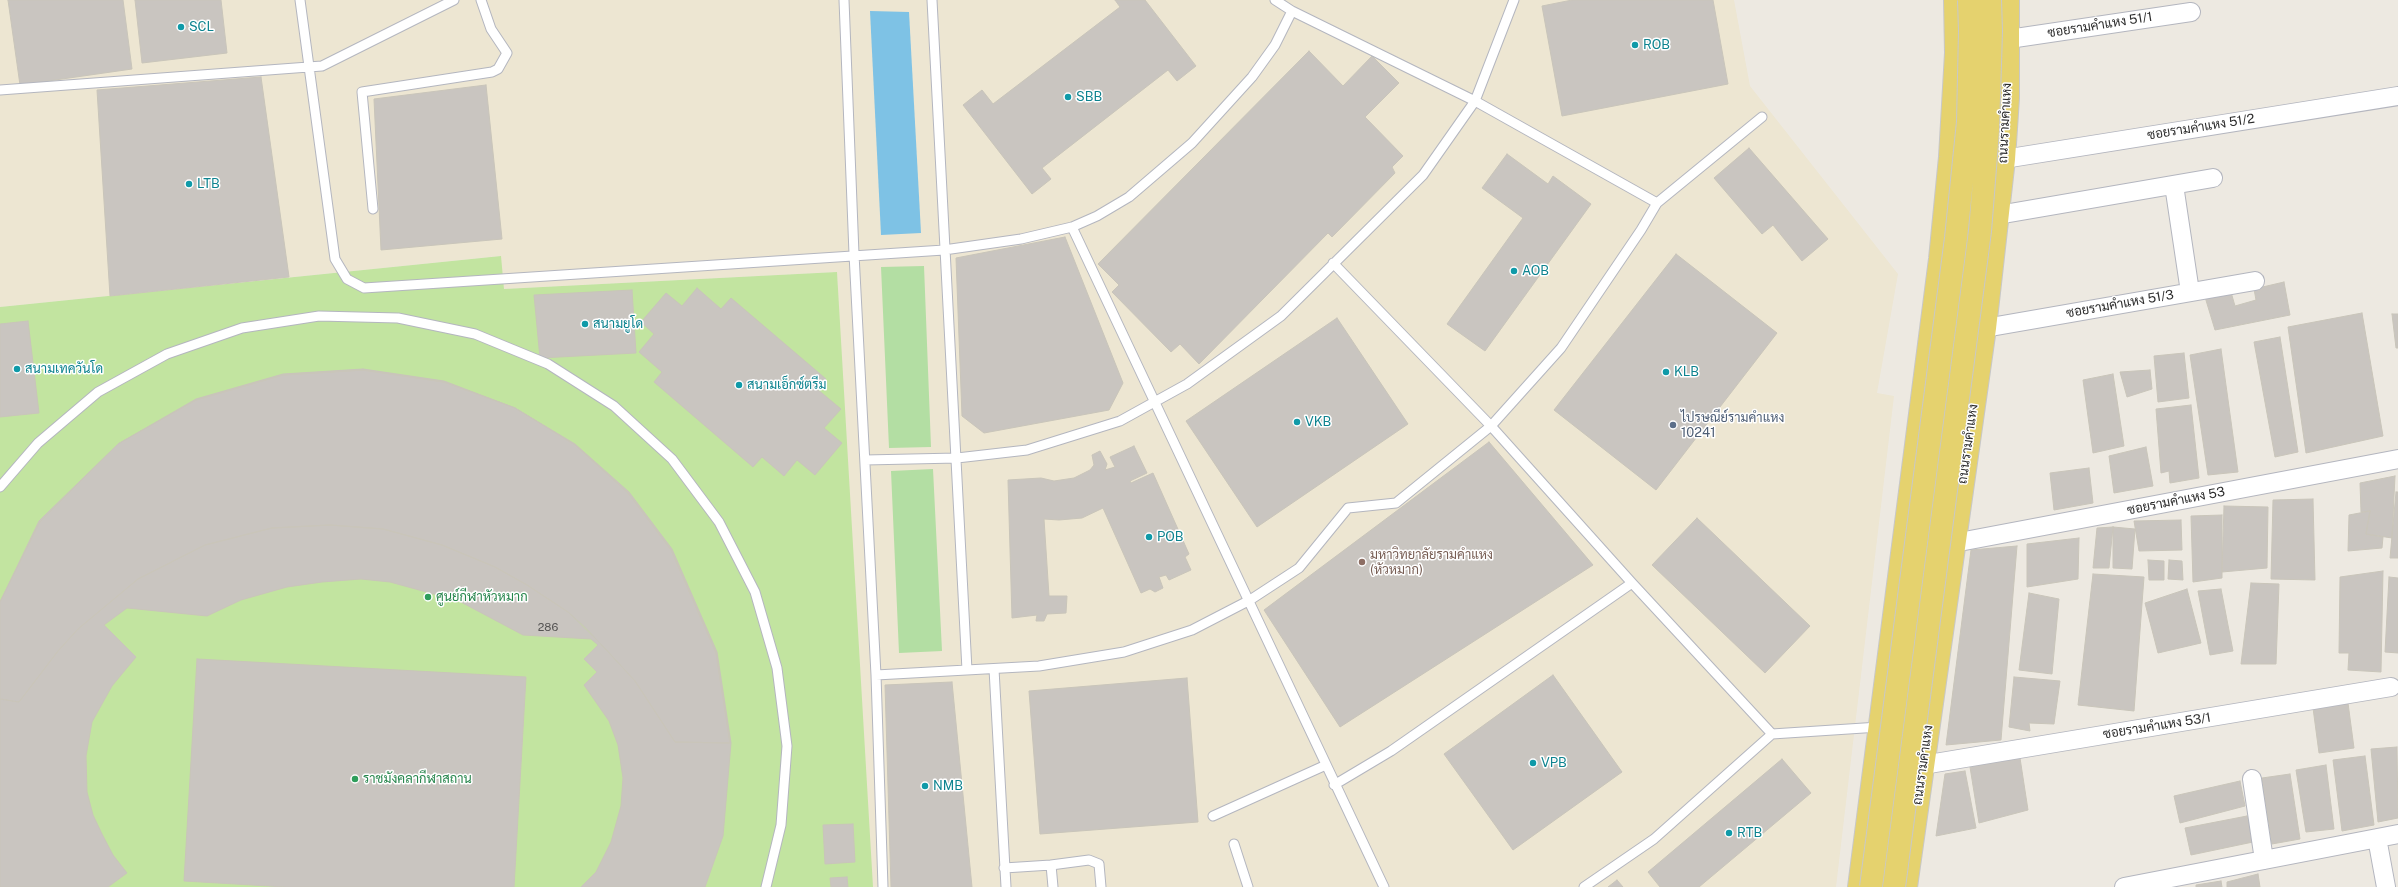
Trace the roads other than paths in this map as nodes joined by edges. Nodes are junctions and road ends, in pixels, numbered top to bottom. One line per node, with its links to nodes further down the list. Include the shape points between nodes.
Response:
1 (300, 0): 15 (lane)
2 (454, 0): 15 (lane, via 322,66)
3 (481, 0): 25 (lane, via 491,29 507,53 498,69 362,92)
4 (844, 0): 29 (lane)
5 (932, 0): 28 (lane)
6 (1275, 0): 12 (lane)
7 (1514, 0): 18 (lane)
8 (1955, 0): 23 (main road, via 1956,53)
9 (1969, 0): 75 (main road, bridge, via 1968,122 1956,238)
10 (1990, 0): 76 (main road, ถนนรามคำแหง, bridge, via 1988,130 1980,232)
11 (2008, 0): 14 (main road, ถนนรามคำแหง)
12 (1292, 10): 18 (lane); 27 (lane, via 1274,45 1252,77 1192,143 1129,197)
13 (2191, 12): 14 (street, ซอยรามคำแหง 51/1)
14 (2009, 39): 20 (main road, ถนนรามคำแหง)
15 (308, 67): 16 (lane); 29 (lane, via 336,259 347,279 364,288)
16 (0, 90)
17 (2398, 96): 20 (street, ซอยรามคำแหง 51/2)
18 (1475, 101): 24 (lane); 32 (lane, via 1423,175)
19 (1762, 117): 24 (lane)
20 (2004, 159): 26 (main road, ถนนรามคำแหง)
21 (2213, 178): 22 (street)
22 (2174, 185): 26 (street); 34 (street)
23 (1946, 202): 26 (main road); 30 (main road)
24 (1657, 203): 41 (lane, via 1561,348)
25 (373, 209)
26 (1998, 210): 31 (main road, ถนนรามคำแหง)
27 (1072, 227): 28 (lane, via 1021,239); 38 (lane)
28 (944, 250): 29 (lane); 42 (lane)
29 (854, 254): 44 (lane)
30 (1940, 259): 31 (main road); 36 (main road)
31 (1993, 259): 35 (main road, ถนนรามคำแหง)
32 (1333, 263): 38 (lane, via 1281,316 1187,384); 41 (lane)
33 (2255, 281): 34 (street, ซอยรามคำแหง 51/3)
34 (2190, 292): 35 (street, ซอยรามคำแหง 51/3)
35 (1985, 328): 37 (main road, ถนนรามคำแหง)
36 (1926, 359): 37 (main road); 39 (main road)
37 (1980, 363): 40 (main road, ถนนรามคำแหง)
38 (1155, 403): 42 (lane, via 1120,421 1046,445 1027,450); 48 (lane)
39 (1920, 409): 40 (main road); 53 (main road)
40 (1973, 413): 46 (main road, ถนนรามคำแหง)
41 (1491, 426): 47 (lane); 48 (lane, via 1396,503 1348,508 1299,568)
42 (957, 458): 44 (lane); 50 (lane)
43 (2398, 459): 46 (street, ซอยรามคำแหง 53)
44 (865, 460): 51 (lane)
45 (0, 487): 66 (lane, via 38,443 98,392 167,354 242,328 319,316 398,318 475,334 548,364 614,406 672,459 719,522 755,592 778,668 787,746 781,825)
46 (1954, 543): 56 (main road, ถนนรามคำแหง)
47 (1632, 583): 54 (lane); 58 (lane, via 1391,751)
48 (1250, 600): 49 (lane, via 1192,630 1124,652 1039,666); 55 (lane)
49 (994, 669): 50 (lane); 65 (lane)
50 (967, 670): 51 (lane)
51 (876, 675): 67 (lane)
52 (2391, 687): 56 (street, ซอยรามคำแหง 53/1)
53 (1879, 727): 54 (lane); 74 (main road)
54 (1772, 734): 73 (lane, via 1654,839)
55 (1326, 765): 58 (lane); 59 (lane)
56 (1923, 765): 77 (main road, ถนนรามคำแหง)
57 (2252, 779): 63 (street)
58 (1334, 785): 72 (lane)
59 (1213, 816)
60 (2398, 834): 61 (street)
61 (2377, 838): 63 (street); 79 (street)
62 (1234, 844): 71 (lane)
63 (2264, 860): 78 (street)
64 (1051, 865): 65 (lane); 69 (lane); 70 (lane, via 1094,861 1101,868)
65 (1004, 868): 68 (lane)
66 (766, 887)
67 (883, 887)
68 (1006, 887)
69 (1053, 887)
70 (1102, 887)
71 (1248, 887)
72 (1384, 887)
73 (1584, 887)
74 (1859, 887)
75 (1871, 887)
76 (1894, 887)
77 (1906, 887)
78 (2124, 887)
79 (2386, 887)

